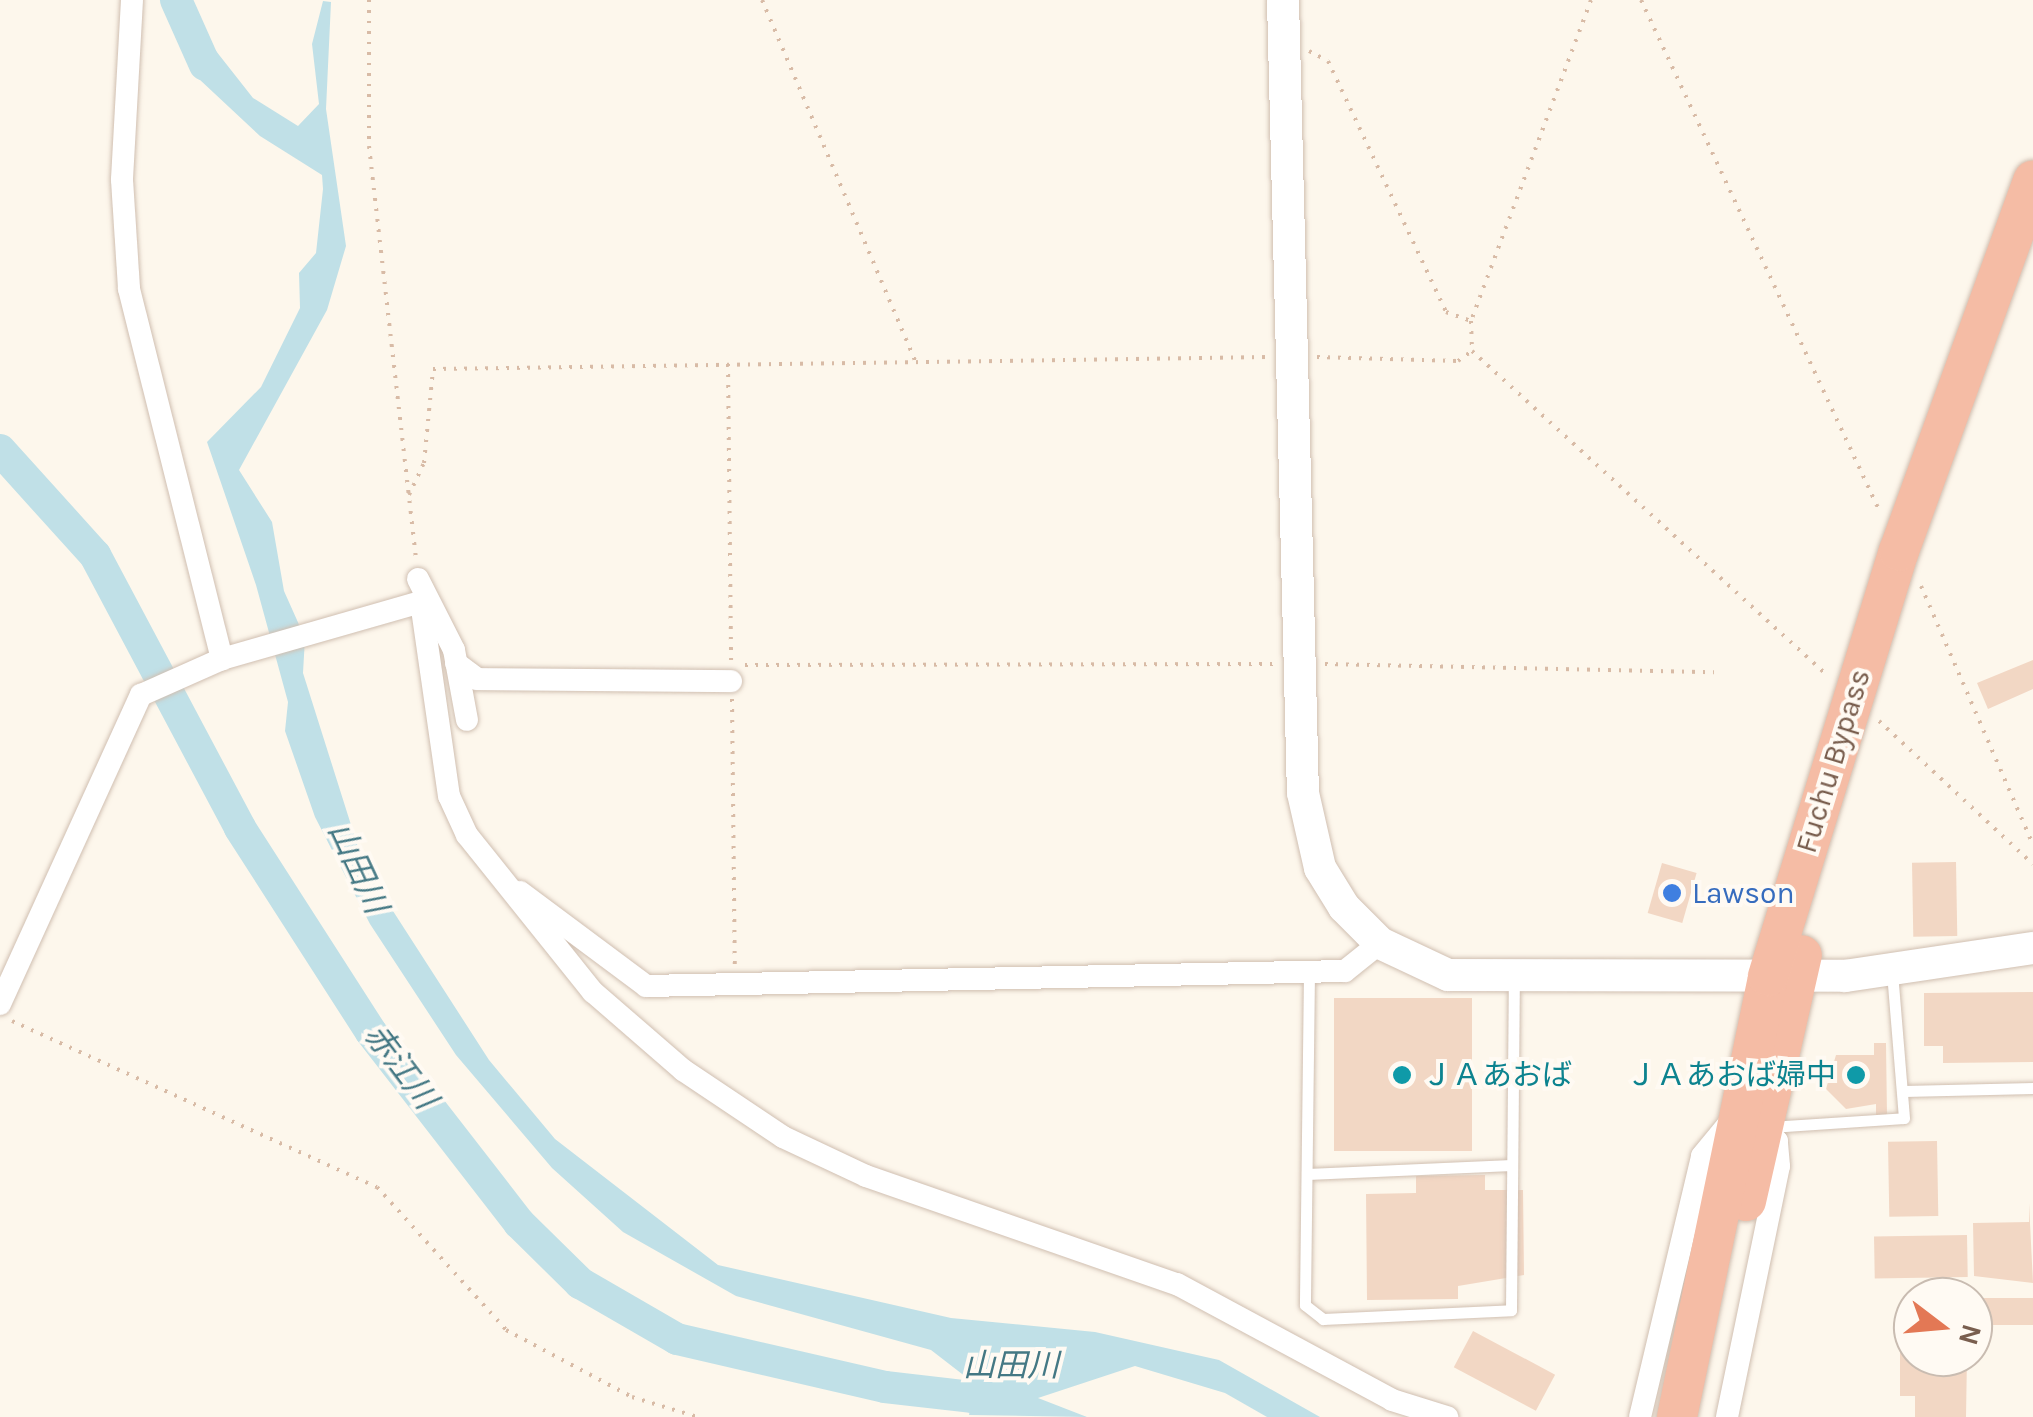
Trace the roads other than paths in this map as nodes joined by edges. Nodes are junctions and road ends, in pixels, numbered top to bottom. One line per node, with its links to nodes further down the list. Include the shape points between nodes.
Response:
1 (132, 0): 7 (street, via 122,180 130,290)
2 (1283, 0): 12 (street, via 1291,42 1299,357 1303,793 1320,868)
3 (2033, 180): 5 (highway, Fuchu Bypass)
4 (2033, 243): 5 (highway, Fuchu Bypass)
5 (1907, 562): 16 (highway, Fuchu Bypass)
6 (418, 579): 8 (street)
7 (222, 659): 11 (street, via 421,602 449,796); 18 (street, via 141,694)
8 (456, 663): 9 (street, via 477,679); 10 (street)
9 (731, 673)
10 (466, 720)
11 (486, 865): 14 (street, via 646,986); 24 (street, via 593,992 683,1070 783,1137 1176,1284 1392,1400)
12 (1380, 944): 14 (street, via 1345,972); 17 (street, via 1448,975)
13 (2033, 948): 15 (street)
14 (1309, 972): 23 (lane)
15 (1892, 973): 16 (street); 20 (lane)
16 (1783, 976): 17 (street); 21 (highway, Fuchu Bypass)
17 (1514, 977): 22 (lane)
18 (0, 1004)
19 (2033, 1088): 20 (lane)
20 (1904, 1091): 21 (lane, via 1904,1118)
21 (1749, 1121): 25 (street, via 1702,1156); 26 (highway, Fuchu Bypass); 27 (highway, Fuchu Bypass); 28 (street, via 1777,1141 1779,1166)
22 (1512, 1165): 23 (lane); 23 (lane, via 1511,1310 1323,1319 1305,1304)
23 (1307, 1174)
24 (1447, 1417)
25 (1640, 1417)
26 (1678, 1417)
27 (1698, 1417)
28 (1727, 1417)

